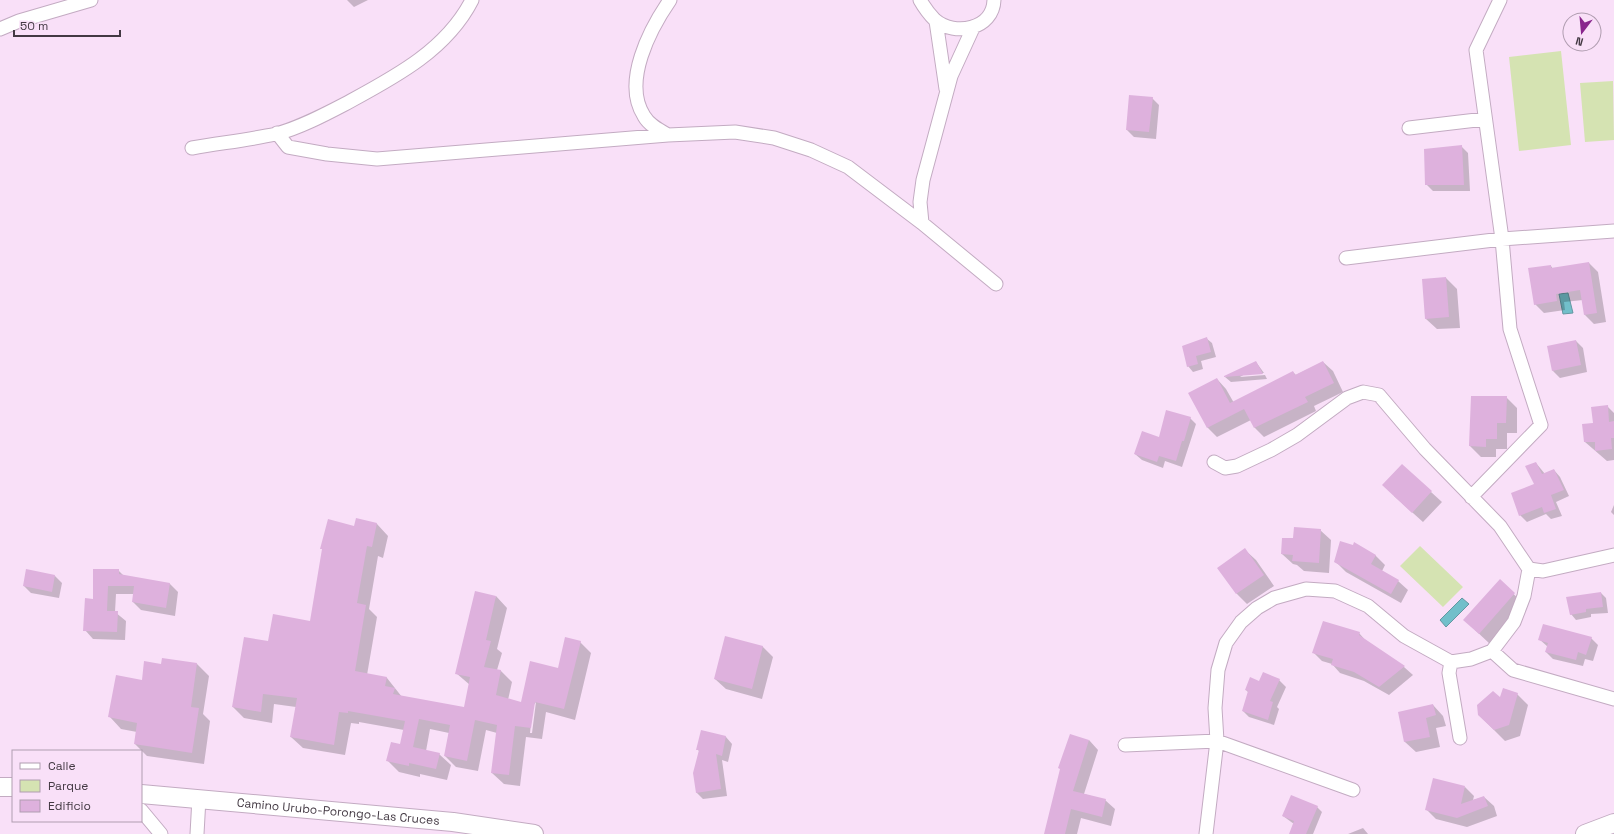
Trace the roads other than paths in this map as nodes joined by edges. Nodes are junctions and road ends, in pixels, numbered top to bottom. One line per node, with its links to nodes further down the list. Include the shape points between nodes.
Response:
1 (92, 0): 9 (street)
2 (472, 0): 13 (street, via 436,46 394,78 324,114)
3 (670, 0): 14 (street, via 642,50 636,88 637,103 644,117 654,128)
4 (920, 0): 7 (street)
5 (994, 0): 8 (street, via 990,14)
6 (1500, 0): 11 (street, via 1476,50)
7 (936, 21): 8 (street, via 952,28); 10 (street)
8 (974, 28): 10 (street)
9 (0, 29)
10 (946, 92): 16 (street, via 923,180 920,202)
11 (1485, 120): 12 (street); 18 (street)
12 (1409, 128)
13 (277, 133): 14 (street, via 288,147 377,159); 15 (street)
14 (668, 135): 16 (street, via 735,132 774,138 811,150 848,167)
15 (192, 148)
16 (922, 223): 20 (street)
17 (1614, 231): 18 (street)
18 (1502, 239): 19 (street); 22 (street, via 1510,329 1541,425)
19 (1346, 258)
20 (996, 284)
21 (1214, 462): 22 (street, via 1224,468 1237,466 1297,435 1346,398 1363,392 1379,395 1425,449)
22 (1471, 497): 24 (street, via 1500,526)
23 (1614, 555): 24 (street, via 1544,571)
24 (1529, 569): 25 (street, via 1524,596 1514,622)
25 (1492, 651): 26 (street, via 1471,659); 27 (street, via 1514,670)
26 (1451, 662): 28 (street, via 1449,673); 29 (street, via 1404,636 1368,606 1335,591 1306,589 1274,598 1241,622 1226,643 1218,670 1215,708)
27 (1614, 699)
28 (1460, 738)
29 (1217, 741): 30 (street); 33 (street); 41 (street)
30 (1125, 745)
31 (0, 787): 32 (main road)
32 (12, 788)
33 (1353, 790)
34 (142, 794): 35 (main road, Camino Urubo-Porongo-Las Cruces)
35 (199, 798): 39 (street); 40 (main road, Camino Urubo-Porongo-Las Cruces, via 453,822)
36 (142, 811): 38 (street)
37 (1614, 823): 42 (main road)
38 (161, 834)
39 (197, 834)
40 (534, 834)
41 (1206, 834)
42 (1585, 834)

